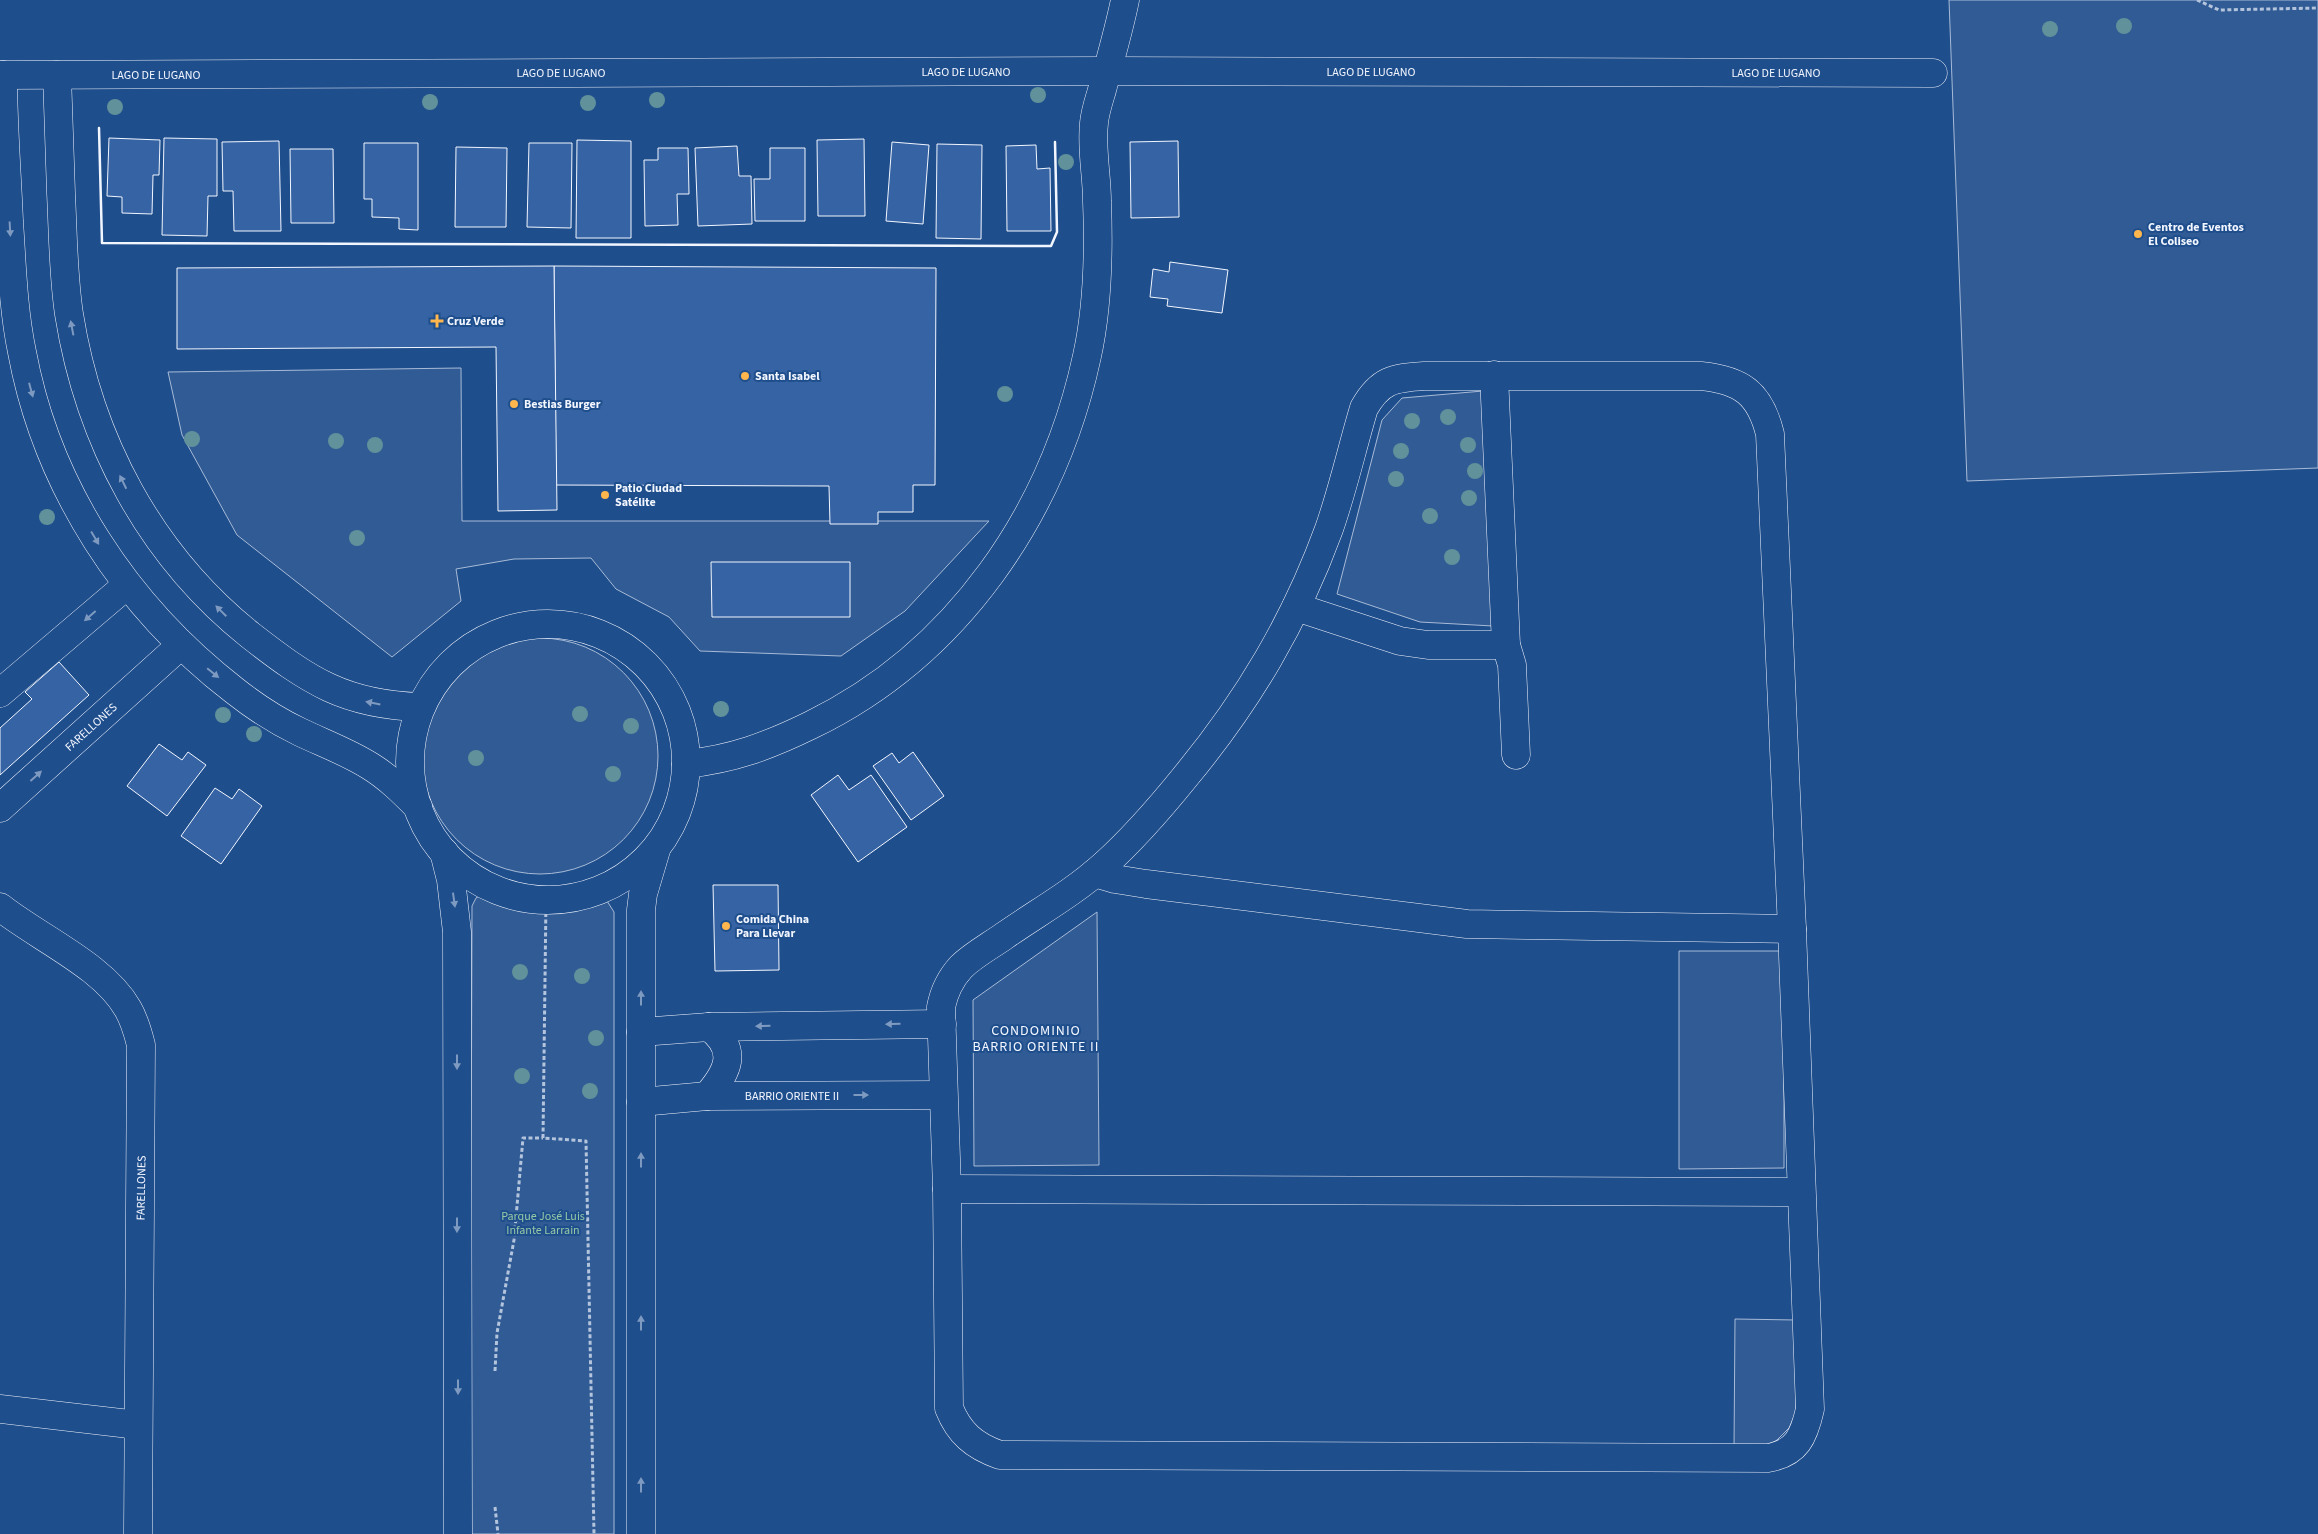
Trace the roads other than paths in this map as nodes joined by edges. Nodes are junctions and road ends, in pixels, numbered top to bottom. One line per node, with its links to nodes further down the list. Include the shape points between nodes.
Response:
1 (1125, 0): 2 (street)
2 (1107, 71): 3 (street, LAGO DE LUGANO); 5 (street, LAGO DE LUGANO); 14 (street, via 1094,123 1097,266 1088,354 1066,433 1049,477 1003,559 978,593 944,630 871,691 778,742 742,755)
3 (1933, 73)
4 (2, 75): 5 (street, LAGO DE LUGANO); 7 (street, one-way to 7, via 15,302 31,393 48,444 70,493 96,540)
5 (57, 75): 12 (street, one-way to 5, via 389,706 347,696 290,665 228,618 192,582 160,542 131,497 107,449 89,398 69,314 64,271)
6 (1494, 375): 8 (street, via 1394,379 1386,382 1370,398 1364,408 1329,528); 9 (street); 21 (street, via 1719,378 1748,391 1766,418 1770,434)
7 (127, 585): 10 (street); 11 (street, one-way to 11)
8 (1296, 607): 9 (street, via 1400,641 1428,645); 19 (street, via 1276,649 1211,746 1127,844)
9 (1506, 645): 13 (street, via 1512,665)
10 (181, 646): 15 (street, one-way to 15, via 237,693 297,731 368,764); 16 (street, FARELLONES, one-way to 10)
11 (0, 693)
12 (422, 707): 14 (street, via 450,665 490,636 539,624 588,630 633,654 666,691 684,738); 15 (street, via 410,756)
13 (1516, 755)
14 (686, 764): 17 (street, via 681,800)
15 (418, 807): 18 (street, via 424,823)
16 (0, 808)
17 (656, 848): 18 (street, via 642,864 607,887 574,898 546,900 527,899 490,887 458,866); 24 (street, one-way to 17, via 641,910)
18 (444, 852): 33 (street, one-way to 33, via 457,932)
19 (1094, 873): 21 (street, via 1146,884 1467,924); 22 (street, via 961,967 944,995)
20 (0, 907): 31 (street, FARELLONES, via 100,976 128,1008 139,1036 142,1086)
21 (1792, 929): 29 (street)
22 (942, 1024): 23 (street, one-way to 23); 25 (street)
23 (709, 1027): 24 (street); 26 (street, via 725,1044 728,1056 725,1071)
24 (641, 1032): 27 (street)
25 (943, 1095): 26 (street, BARRIO ORIENTE II, one-way to 25); 28 (street)
26 (707, 1096): 27 (street, BARRIO ORIENTE II)
27 (641, 1102): 34 (street, one-way to 27)
28 (947, 1189): 29 (street); 29 (street, via 949,1408 969,1440 1000,1455 1748,1458 1780,1456 1788,1451 1804,1432 1810,1409)
29 (1801, 1192)
30 (0, 1409): 31 (street)
31 (138, 1425): 32 (street, FARELLONES)
32 (138, 1534)
33 (458, 1534)
34 (641, 1534)

